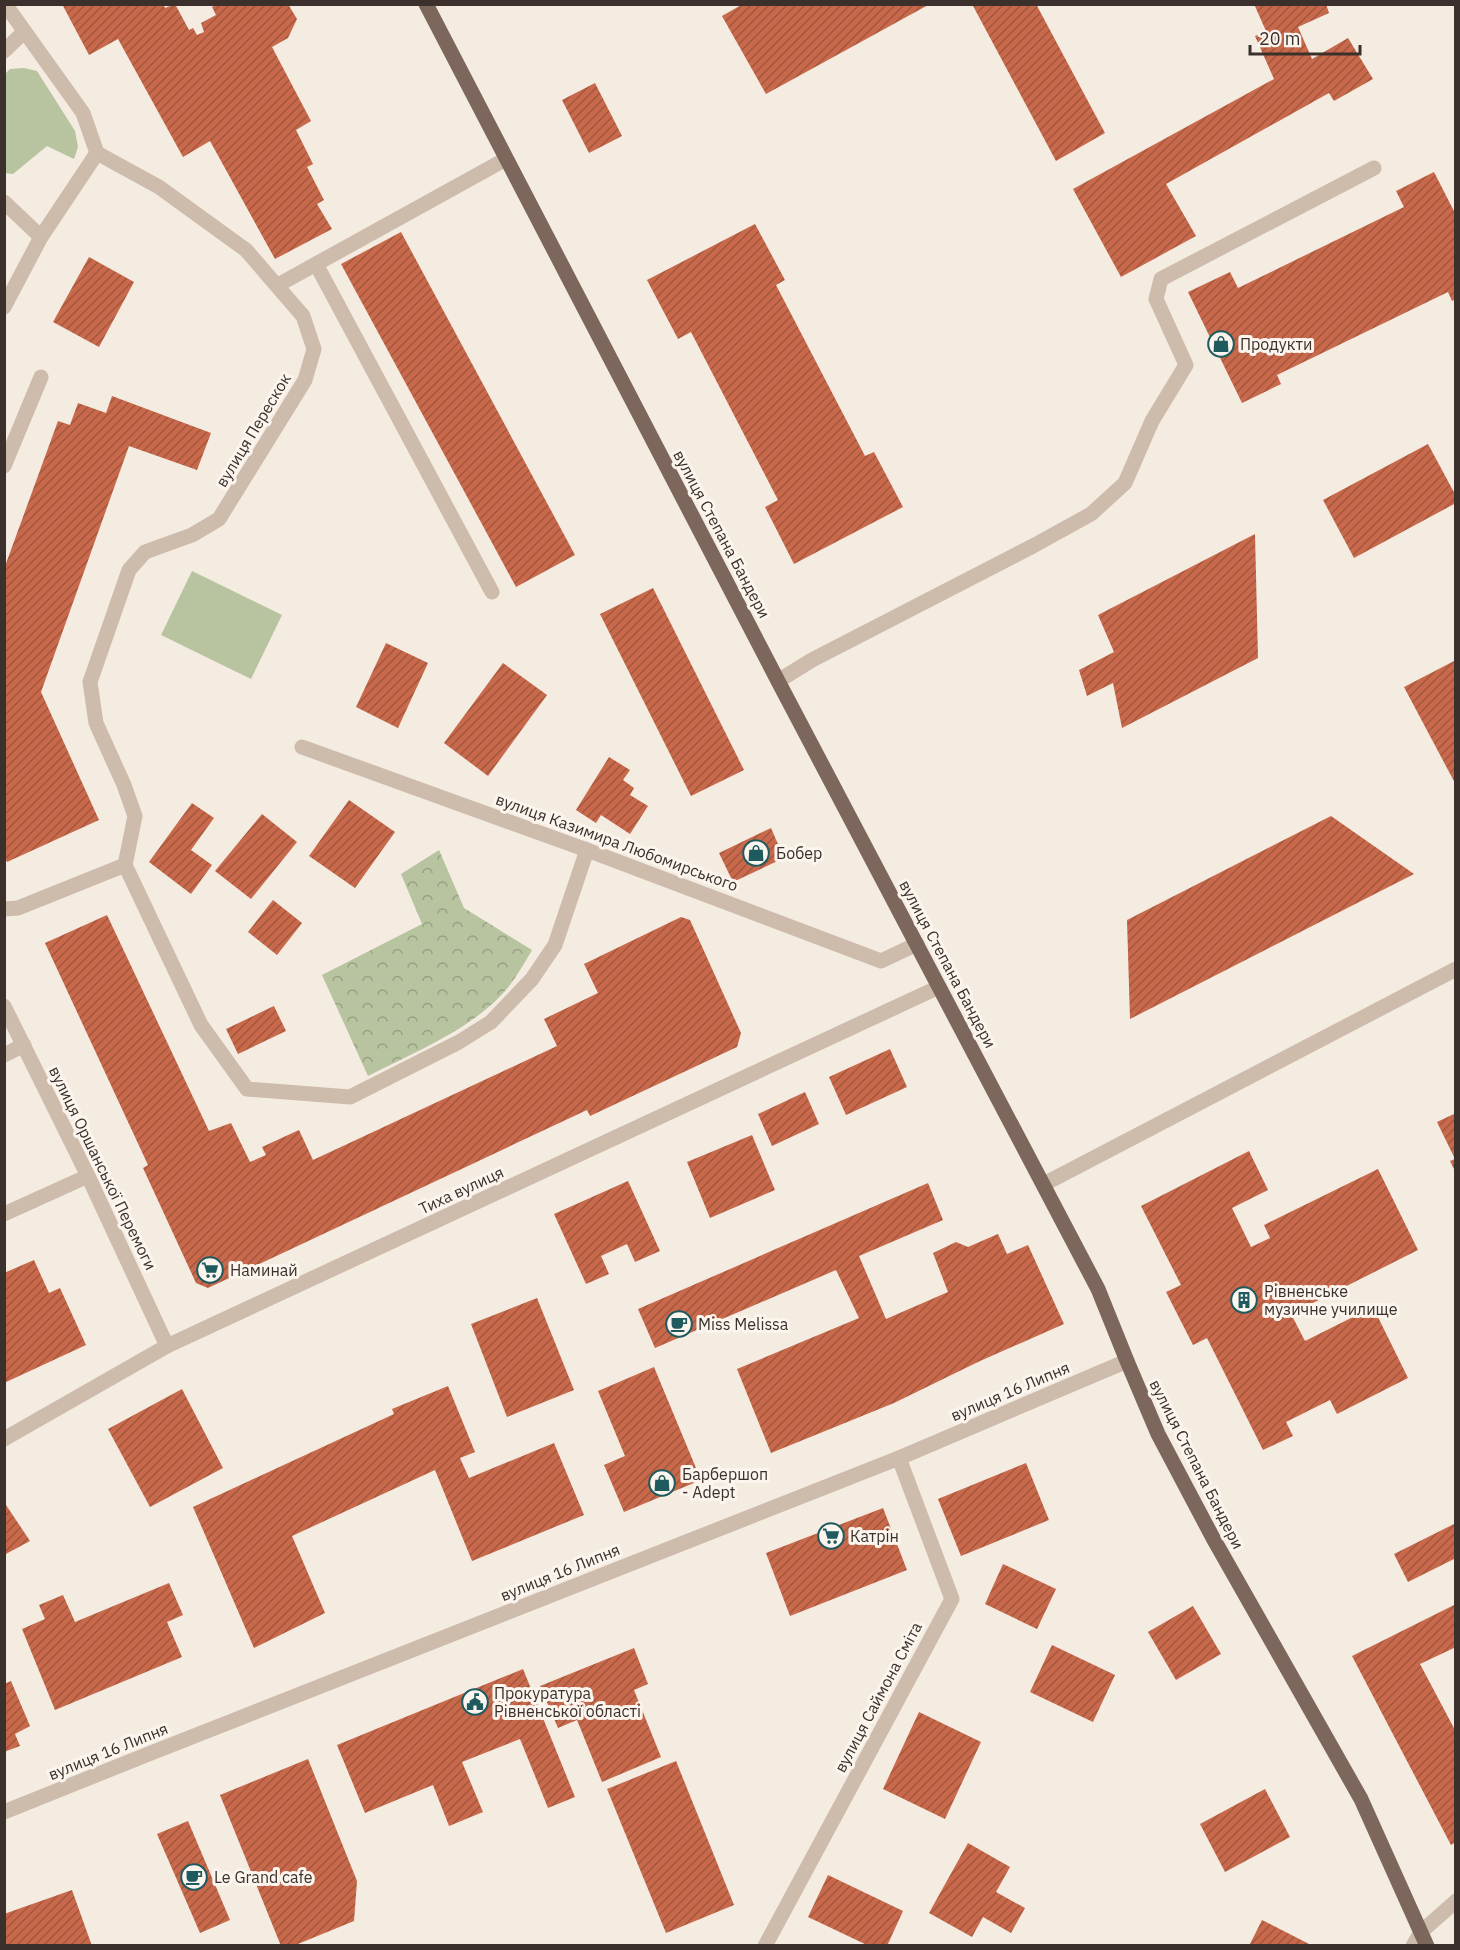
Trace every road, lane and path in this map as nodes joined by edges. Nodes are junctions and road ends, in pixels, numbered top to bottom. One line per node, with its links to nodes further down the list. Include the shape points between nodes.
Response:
1 (5, 4): 3 (street)
2 (426, 4): 6 (main road, вулиця Степана Бандери)
3 (24, 32): 4 (street); 5 (street, via 83,113)
4 (4, 51)
5 (97, 153): 9 (street); 11 (street, вулиця Перескок, via 159,187 246,250)
6 (506, 159): 10 (street); 17 (main road, вулиця Степана Бандери)
7 (1374, 168): 17 (street, via 1161,279 1156,299 1186,365 1152,421 1125,483 1091,514)
8 (4, 202): 9 (street)
9 (41, 237): 12 (street)
10 (315, 264): 11 (street); 16 (street)
11 (278, 285): 20 (street, вулиця Перескок, via 303,316 314,349 305,380 219,519 192,535 145,552 129,570 90,682 96,723 135,816)
12 (4, 307)
13 (42, 377): 14 (street)
14 (10, 434): 15 (street)
15 (4, 466)
16 (492, 592)
17 (778, 681): 22 (main road, вулиця Степана Бандери)
18 (302, 747): 19 (street, вулиця Казимира Любомирського)
19 (587, 850): 20 (street, via 555,945 532,979 491,1022 350,1097 247,1089 201,1025); 22 (street, вулиця Казимира Любомирського, via 881,961)
20 (125, 865): 21 (street, via 18,908)
21 (4, 909)
22 (917, 944): 24 (main road, вулиця Степана Бандери)
23 (1455, 969): 29 (street)
24 (939, 987): 29 (main road, вулиця Степана Бандери); 31 (street, Тиха вулиця)
25 (4, 1006): 26 (street, вулиця Оршанської Перемоги)
26 (24, 1045): 27 (street); 28 (street, вулиця Оршанської Перемоги)
27 (4, 1055)
28 (88, 1176): 30 (street); 31 (street, вулиця Оршанської Перемоги)
29 (1044, 1184): 32 (main road, вулиця Степана Бандери, via 1098,1289)
30 (4, 1215)
31 (167, 1346): 33 (street, Тиха вулиця)
32 (1126, 1361): 34 (street, вулиця 16 Липня); 37 (main road, вулиця Степана Бандери, via 1158,1434 1207,1527 1361,1799)
33 (4, 1439)
34 (899, 1458): 35 (street, вулиця 16 Липня); 38 (street, вулиця Саймона Сміта, via 952,1599)
35 (4, 1812)
36 (1455, 1901): 37 (street)
37 (1424, 1939): 39 (street)
38 (765, 1946)
39 (1413, 1946)

